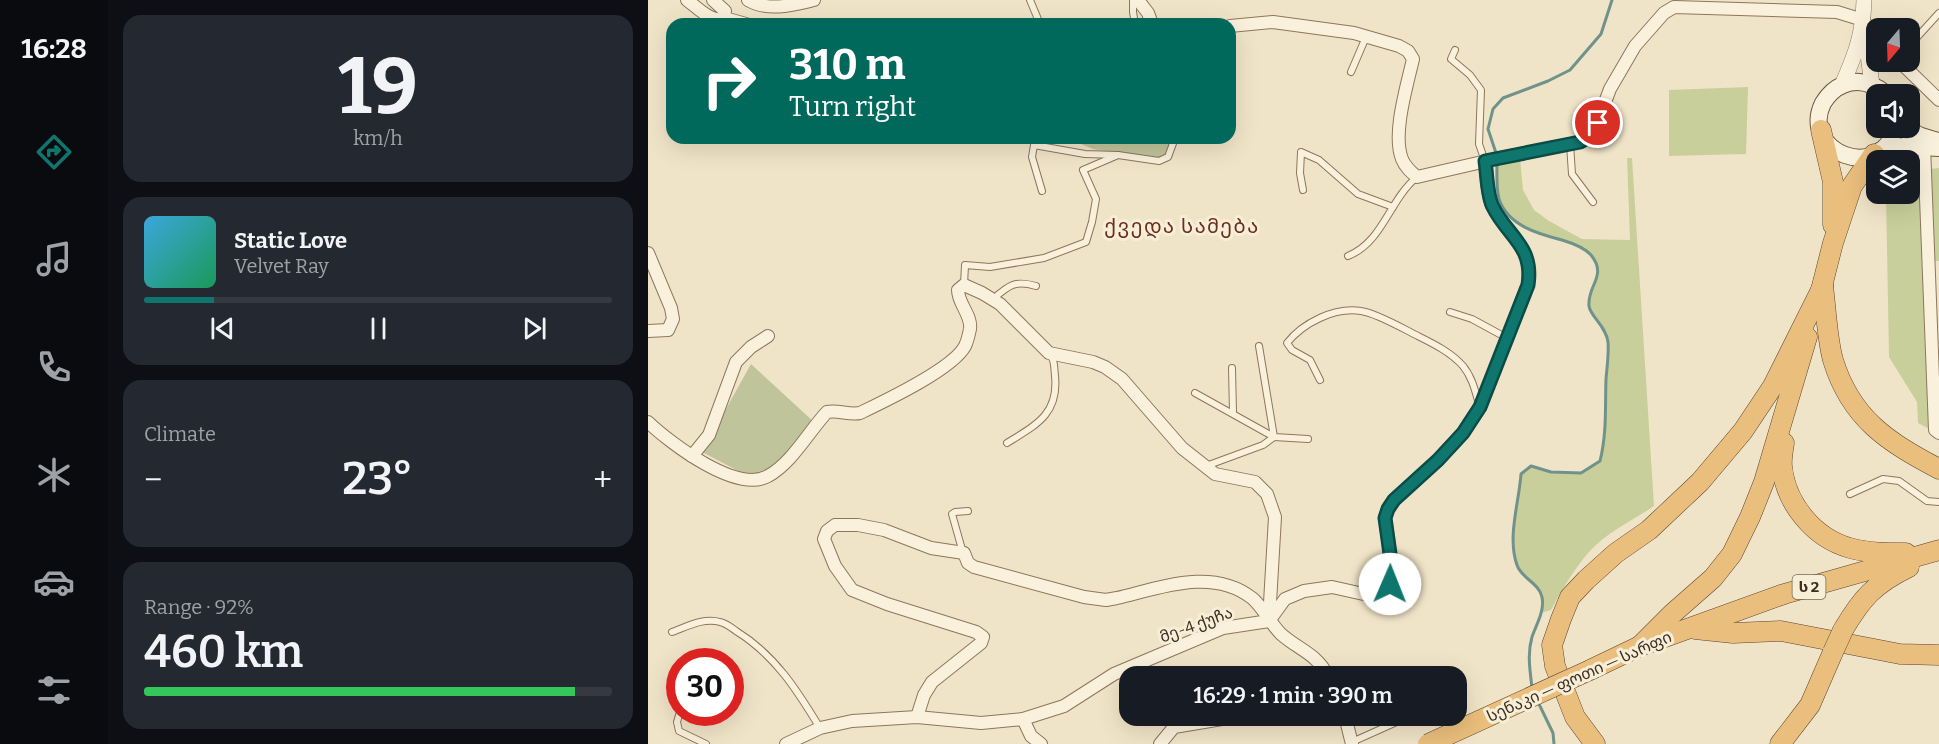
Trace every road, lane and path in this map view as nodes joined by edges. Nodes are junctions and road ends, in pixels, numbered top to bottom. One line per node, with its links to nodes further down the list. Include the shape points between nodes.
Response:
1 (687, 0): 11 (street)
2 (713, 0): 12 (street, via 725,11)
3 (748, 0): 4 (street, via 774,7)
4 (814, 0)
5 (1030, 0): 13 (lane)
6 (1133, 0): 14 (lane)
7 (1138, 0): 15 (street)
8 (1864, 0): 16 (street)
9 (1732, 4): 16 (street, via 1837,12); 32 (street, via 1674,7 1664,13 1635,46 1610,89 1593,134)
10 (1939, 13): 19 (lane)
11 (711, 18)
12 (725, 18)
13 (1038, 18)
14 (1134, 18)
15 (1150, 18)
16 (1863, 20): 17 (street); 24 (street); 25 (street, via 1857,51)
17 (1866, 24)
18 (1236, 25): 20 (street, via 1273,22)
19 (1920, 34)
20 (1366, 37): 22 (lane); 40 (street, via 1399,46 1413,59 1399,123 1399,142 1402,158)
21 (1455, 50): 38 (lane, via 1451,59 1481,90 1479,144)
22 (1351, 72)
23 (1910, 72): 27 (street)
24 (1878, 84)
25 (1842, 85): 26 (main road, via 1857,82); 28 (main road, via 1825,100)
26 (1866, 85)
27 (1939, 100)
28 (1821, 130): 37 (main road, via 1828,145 1842,155); 45 (highway, via 1833,182)
29 (1920, 136): 33 (main road)
30 (1891, 138): 34 (main road)
31 (1173, 144): 36 (lane, via 1168,157 1159,161)
32 (1570, 144): 38 (street); 43 (lane, via 1572,174)
33 (1934, 145): 35 (main road); 48 (street)
34 (1880, 150)
35 (1886, 150)
36 (1118, 155): 42 (lane, via 1034,145 1032,157); 49 (lane, via 1083,170 1096,199 1086,242 1044,258 990,267 965,265)
37 (1866, 156)
38 (1495, 159): 40 (street); 56 (street, via 1492,206 1528,261 1530,273)
39 (1866, 168): 45 (highway, via 1852,186)
40 (1417, 177): 44 (lane)
41 (1303, 190): 44 (lane, via 1301,152 1319,160 1358,194)
42 (1042, 191)
43 (1593, 202)
44 (1393, 207): 47 (lane, via 1372,240)
45 (1833, 243): 51 (highway)
46 (648, 253): 54 (street, via 673,319 668,330)
47 (1348, 256)
48 (1934, 281): 66 (street, via 1935,430)
49 (964, 285): 52 (street); 70 (street, via 958,296 970,327 965,346 945,367 860,413 827,412 798,450 770,476 757,481 734,478)
50 (1036, 286): 52 (lane, via 1022,282 1007,286)
51 (1823, 286): 62 (highway); 72 (highway, via 1833,358 1845,391 1883,436); 97 (highway, via 1773,386 1743,431 1700,482 1570,597 1552,645 1555,666 1575,717)
52 (993, 299): 58 (street)
53 (1450, 312): 56 (lane)
54 (648, 331)
55 (768, 336): 70 (street, via 736,362 709,435)
56 (1507, 338): 63 (street)
57 (1259, 346): 67 (lane)
58 (1049, 353): 69 (lane, via 1054,359 1053,404 1039,423); 71 (street, via 1106,367 1122,379 1182,448)
59 (1232, 368): 64 (lane)
60 (1320, 380): 63 (lane, via 1310,360 1287,343 1302,328 1324,316 1361,311 1440,347 1462,365 1473,381)
61 (1195, 393): 64 (lane)
62 (1787, 404): 76 (highway, via 1782,466 1787,490 1817,532 1849,548 1886,554); 81 (highway, via 1764,482 1732,554 1713,578)
63 (1480, 407): 78 (street, via 1463,433 1388,509 1385,518 1392,568 1390,584 1383,592 1368,595 1332,587 1304,591 1285,599)
64 (1233, 413): 67 (lane)
65 (648, 422): 70 (street)
66 (1939, 433)
67 (1274, 437): 68 (lane); 71 (lane, via 1263,446)
68 (1308, 439)
69 (1007, 443)
70 (692, 456)
71 (1205, 466): 78 (street, via 1215,474 1255,483 1267,494 1275,517)
72 (1939, 470)
73 (1850, 494): 74 (lane, via 1884,479 1899,481 1927,501)
74 (1939, 502)
75 (968, 511): 77 (lane, via 952,514)
76 (1936, 552): 79 (highway, სენაკი — ფოთი — სარფი / ს 2, via 1784,594); 98 (highway, bridge, via 1885,579 1855,609 1810,705)
77 (964, 554): 78 (street, via 975,567 1106,600 1184,582 1210,581 1228,585 1252,598); 84 (street, via 858,525 835,525 824,540 835,566 852,590 983,637 981,643 932,682)
78 (1269, 621): 83 (street); 85 (street, მე-4 ქუჩა, via 1223,628 1114,674 1064,706)
79 (1689, 628): 81 (highway, სენაკი — ფოთი — სარფი / ს 2); 82 (highway, via 1733,633 1781,631 1900,654)
80 (672, 632): 90 (lane, via 700,621 720,621 743,635 793,683)
81 (1640, 646): 96 (highway, სენაკი — ფოთი — სარფი / ს 2, bridge)
82 (1939, 655)
83 (1323, 666)
84 (917, 717): 85 (street, მე-4 ქუჩა, via 981,723); 90 (street, მე-4 ქუჩა, via 852,721)
85 (1023, 719): 94 (street, via 1030,736)
86 (678, 726): 92 (lane, via 679,731)
87 (1180, 726): 95 (street, via 1174,727)
88 (1347, 726): 91 (street)
89 (1388, 726): 91 (lane)
90 (820, 728): 93 (street, მე-4 ქუჩა)
91 (1351, 743)
92 (706, 744)
93 (786, 744)
94 (1041, 744)
95 (1160, 744)
96 (1428, 744)
97 (1595, 744)
98 (1780, 744)

